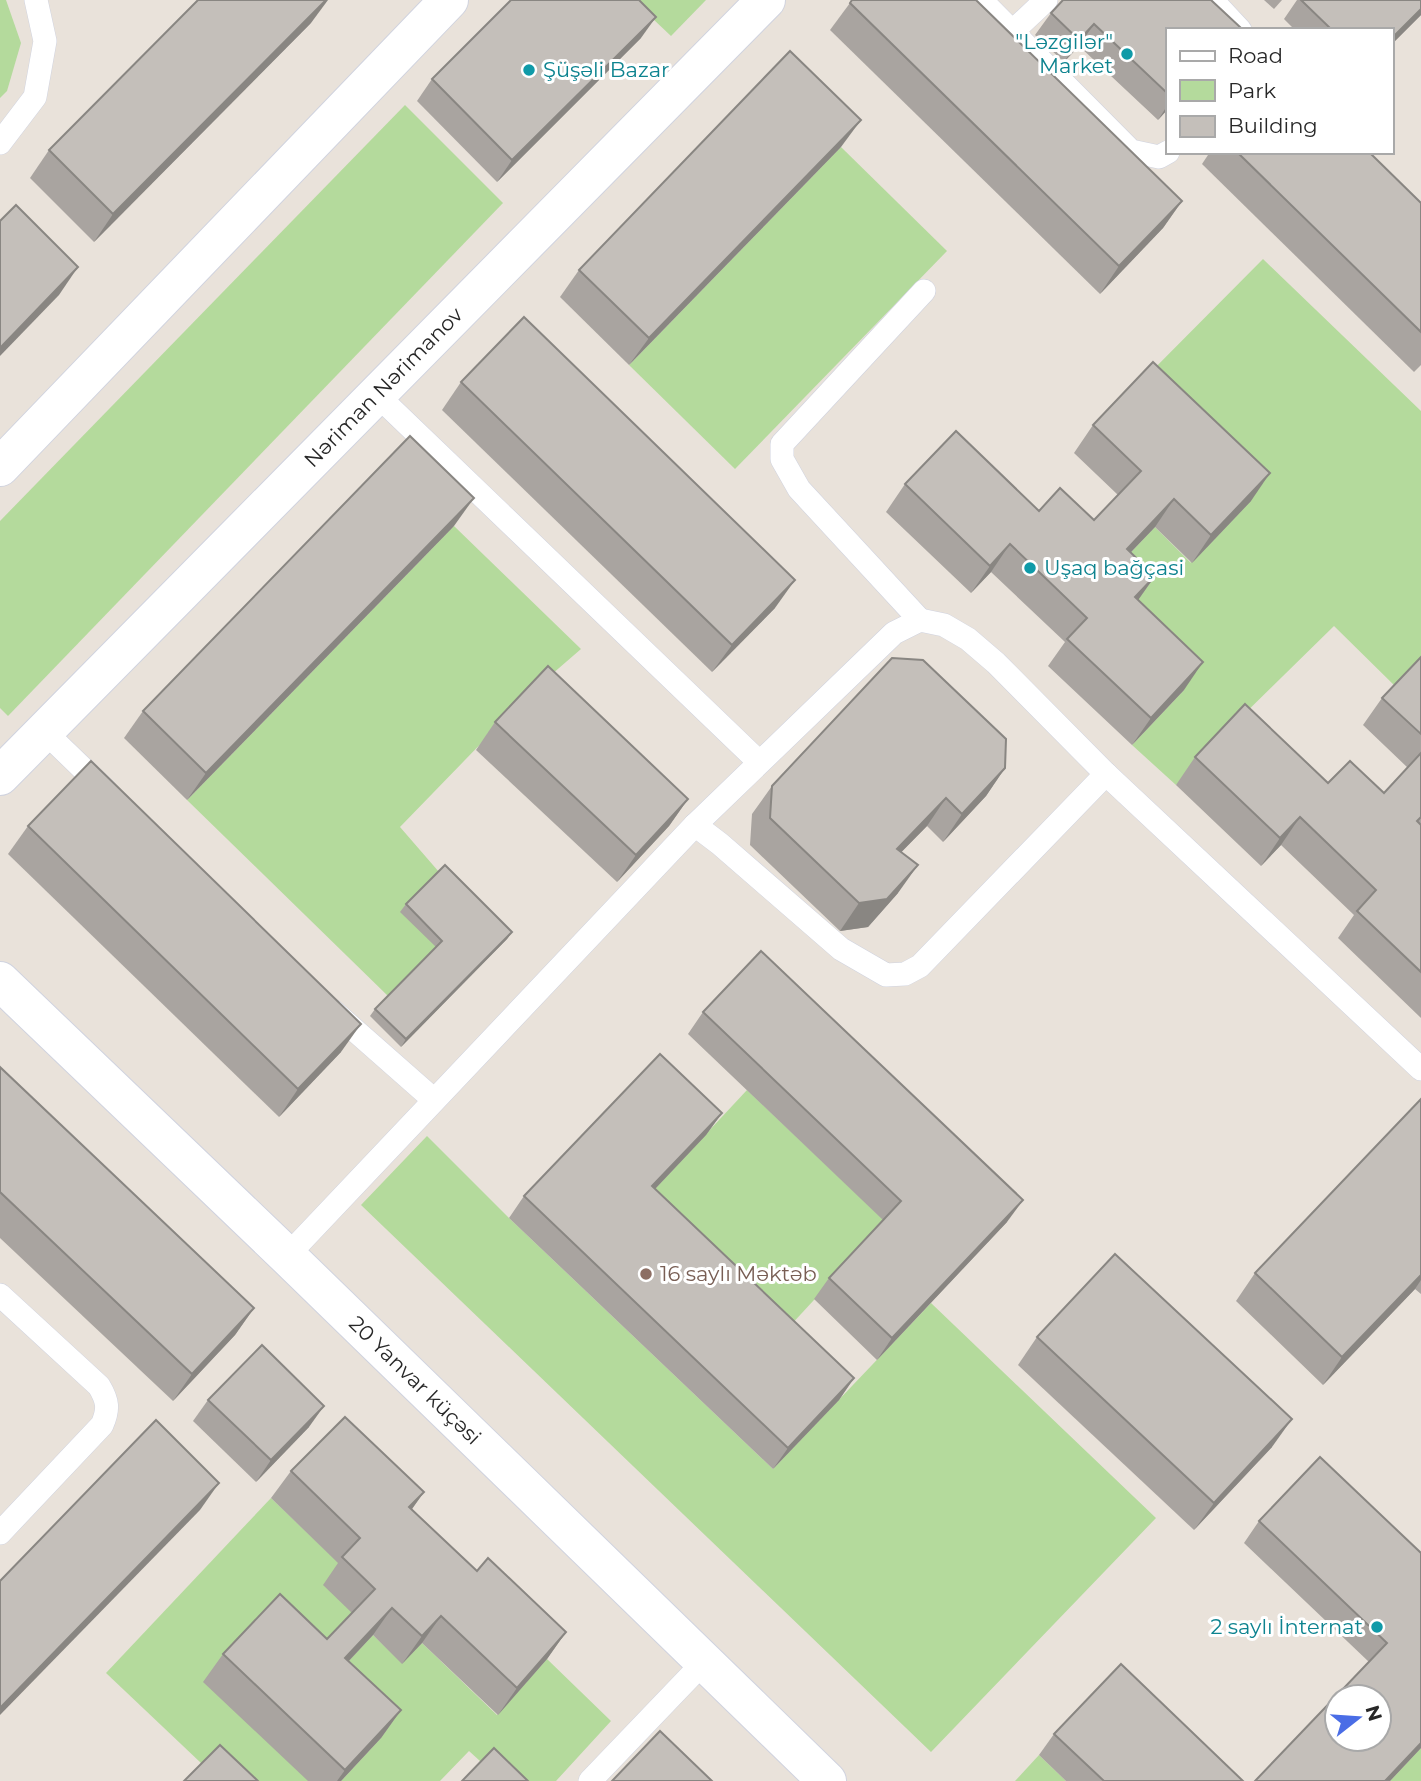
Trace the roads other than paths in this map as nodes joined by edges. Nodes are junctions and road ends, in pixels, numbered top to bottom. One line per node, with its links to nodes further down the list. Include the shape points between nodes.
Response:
1 (36, 0): 9 (lane, via 45,41 35,97)
2 (449, 0): 13 (main road)
3 (766, 0): 12 (main road, Nəriman Nərimanov)
4 (981, 0): 8 (lane)
5 (1046, 0): 8 (lane)
6 (1212, 0): 7 (lane)
7 (1238, 28)
8 (1013, 31): 10 (lane, via 1131,151 1159,157)
9 (0, 143)
10 (1166, 153)
11 (924, 291): 14 (lane, via 782,443 782,459 799,489)
12 (377, 395): 15 (main road, Nəriman Nərimanov); 16 (lane)
13 (0, 467)
14 (920, 620): 16 (lane, via 894,633); 17 (lane, via 944,625 968,639)
15 (44, 731): 18 (main road, Nəriman Nərimanov); 19 (lane)
16 (759, 762): 20 (lane)
17 (1106, 774): 20 (lane, via 920,966 905,974 886,975 841,949); 23 (lane)
18 (0, 776)
19 (124, 808)
20 (695, 825): 24 (lane)
21 (0, 981): 25 (main road, 20 Yanvar küçəsi)
22 (313, 993): 24 (lane)
23 (1421, 1069)
24 (434, 1100): 25 (lane)
25 (287, 1256): 28 (main road, 20 Yanvar küçəsi)
26 (0, 1295): 27 (lane, via 99,1386 107,1400 107,1413 102,1425)
27 (0, 1533)
28 (704, 1662): 29 (lane); 30 (main road, 20 Yanvar küçəsi)
29 (590, 1781)
30 (827, 1781)

